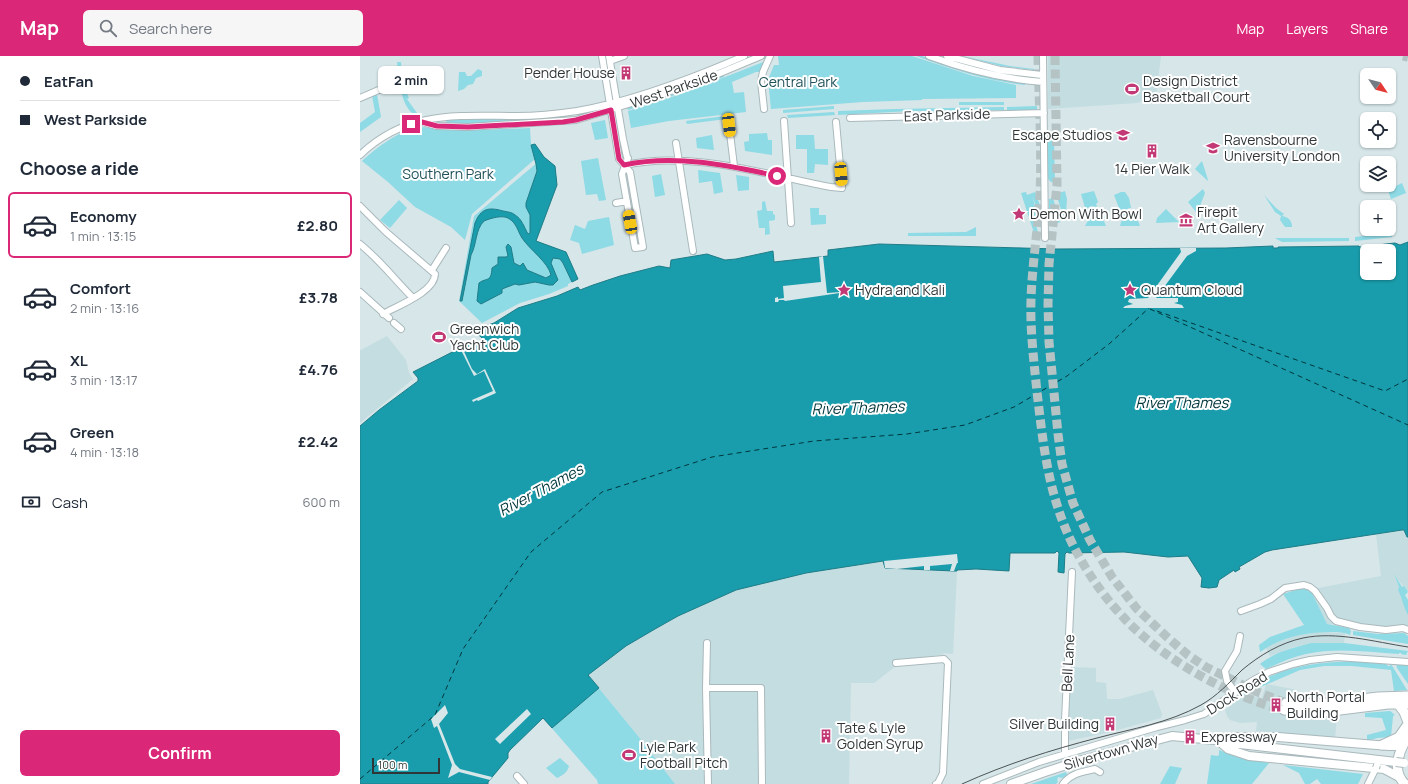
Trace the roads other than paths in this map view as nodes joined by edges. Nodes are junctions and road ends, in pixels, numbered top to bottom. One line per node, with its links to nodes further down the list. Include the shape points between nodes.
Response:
1 (602, 56): 11 (street)
2 (624, 56): 8 (street)
3 (744, 56): 9 (street, West Parkside)
4 (761, 56): 15 (street, West Parkside, via 701,81)
5 (929, 56): 12 (street, via 969,70 1010,79)
6 (947, 56): 12 (street)
7 (1043, 56): 12 (street)
8 (610, 58): 11 (street)
9 (736, 58): 15 (street, West Parkside)
10 (770, 58): 17 (street, via 761,81)
11 (608, 68): 15 (street); 16 (street)
12 (1042, 78): 18 (street)
13 (388, 86): 14 (street)
14 (360, 98)
15 (618, 105): 16 (street, West Parkside); 27 (street, via 628,157)
16 (611, 107): 20 (street, West Parkside, via 548,115 456,115); 20 (street, West Parkside, via 576,120 468,127 437,126); 27 (street, via 619,159)
17 (764, 109)
18 (1044, 112): 19 (street, East Parkside); 34 (street)
19 (850, 118)
20 (418, 121): 25 (street, West Parkside, via 387,135)
21 (784, 121): 29 (street)
22 (836, 122): 29 (street, via 842,188)
23 (729, 125): 28 (street)
24 (676, 143): 26 (street)
25 (360, 156)
26 (679, 161): 27 (street); 28 (street); 37 (street)
27 (624, 165): 30 (street, via 622,174); 30 (street, via 630,172 643,247 635,248)
28 (734, 166): 29 (street)
29 (789, 179): 33 (street)
30 (627, 201): 31 (street)
31 (616, 203)
32 (360, 206): 38 (street, via 386,232)
33 (791, 223)
34 (1045, 238)
35 (360, 244): 40 (street)
36 (446, 248): 38 (street)
37 (693, 251)
38 (432, 270): 40 (street, via 435,278)
39 (360, 292): 40 (street, via 386,316)
40 (413, 298)
41 (394, 323): 42 (street)
42 (401, 330)
43 (1072, 572): 59 (street, Bell Lane)
44 (1241, 611): 45 (street, via 1270,599 1285,588 1304,585 1315,591 1336,621 1360,628)
45 (1408, 630)
46 (1240, 636): 51 (street, via 1237,651 1225,671 1227,681)
47 (707, 643): 50 (street)
48 (1408, 662): 51 (street, Dock Road, via 1345,657 1310,660 1269,672)
49 (896, 663): 68 (street, via 944,659 948,663 943,773)
50 (706, 688): 66 (street); 67 (street, via 761,688)
51 (1235, 692): 59 (street, Dock Road, via 1204,714)
52 (1408, 696): 53 (highway, via 1285,706 1316,713)
53 (1398, 704): 54 (highway); 55 (highway)
54 (1408, 704)
55 (1408, 723): 58 (highway, via 1399,737)
56 (1407, 738): 58 (main road, Silvertown Way, via 1393,746); 64 (highway, via 1398,759)
57 (1220, 741): 58 (main road, Silvertown Way, via 1227,737 1278,737); 60 (main road, Silvertown Way); 64 (main road, Silvertown Way, via 1228,749 1249,756 1384,769); 70 (main road, Silvertown Way, via 1167,736 1061,766)
58 (1378, 744)
59 (1065, 754): 69 (street, Dock Road)
60 (1379, 761): 61 (main road, Silvertown Way, bridge); 72 (street)
61 (1408, 764)
62 (1100, 772): 71 (street, via 1095,769 1072,775)
63 (517, 776): 65 (street)
64 (1402, 781)
65 (524, 784)
66 (708, 784)
67 (762, 784)
68 (936, 784)
69 (983, 784)
70 (1011, 784)
71 (1064, 784)
72 (1368, 784)

